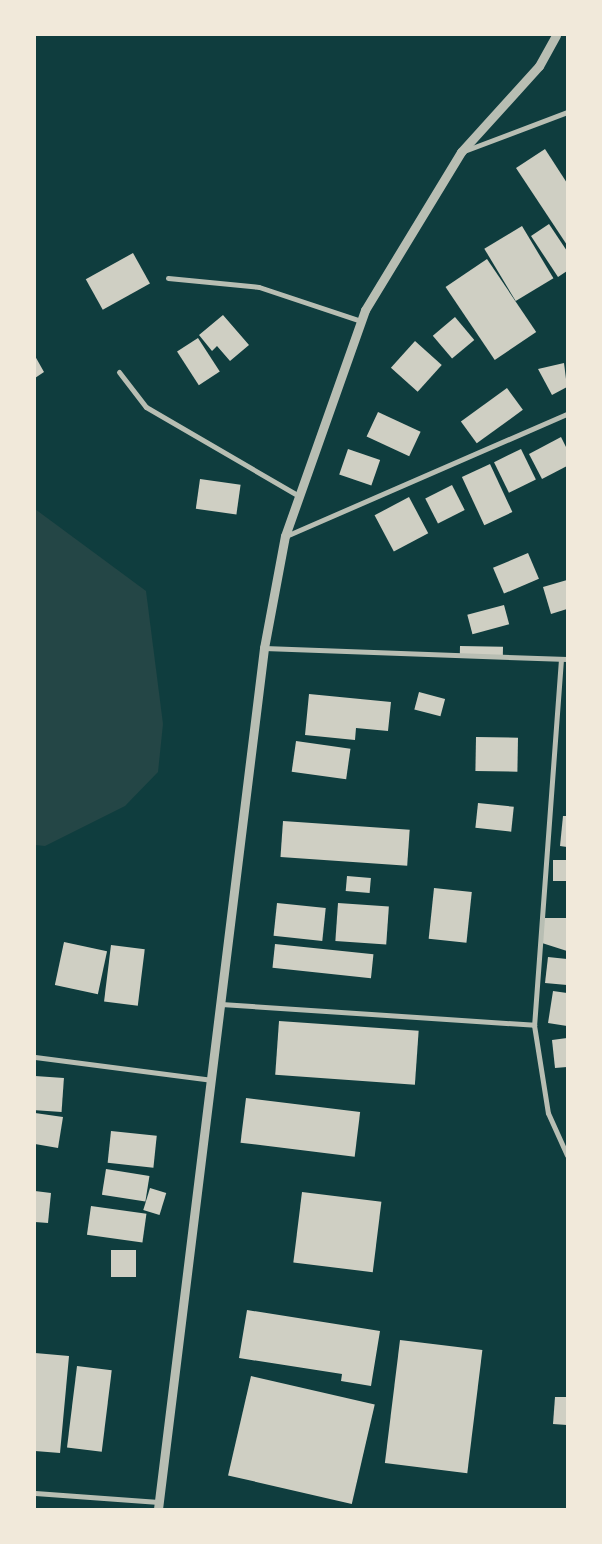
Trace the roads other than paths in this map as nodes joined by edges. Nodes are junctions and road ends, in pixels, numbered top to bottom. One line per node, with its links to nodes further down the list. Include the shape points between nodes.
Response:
1 (556, 35): 3 (street, via 539,66)
2 (567, 112): 3 (street)
3 (461, 152): 5 (street)
4 (168, 278): 5 (street, via 259,287)
5 (362, 321): 8 (street)
6 (119, 372): 8 (street, via 146,407)
7 (567, 414): 9 (street)
8 (299, 496): 9 (street)
9 (285, 536): 10 (street)
10 (264, 648): 12 (street); 13 (street)
11 (567, 659): 12 (street)
12 (560, 660): 14 (street)
13 (221, 1004): 14 (street); 16 (street)
14 (534, 1025): 17 (street, via 548,1113)
15 (35, 1056): 16 (street)
16 (212, 1080): 19 (street)
17 (567, 1155)
18 (35, 1493): 19 (street)
19 (158, 1506)

